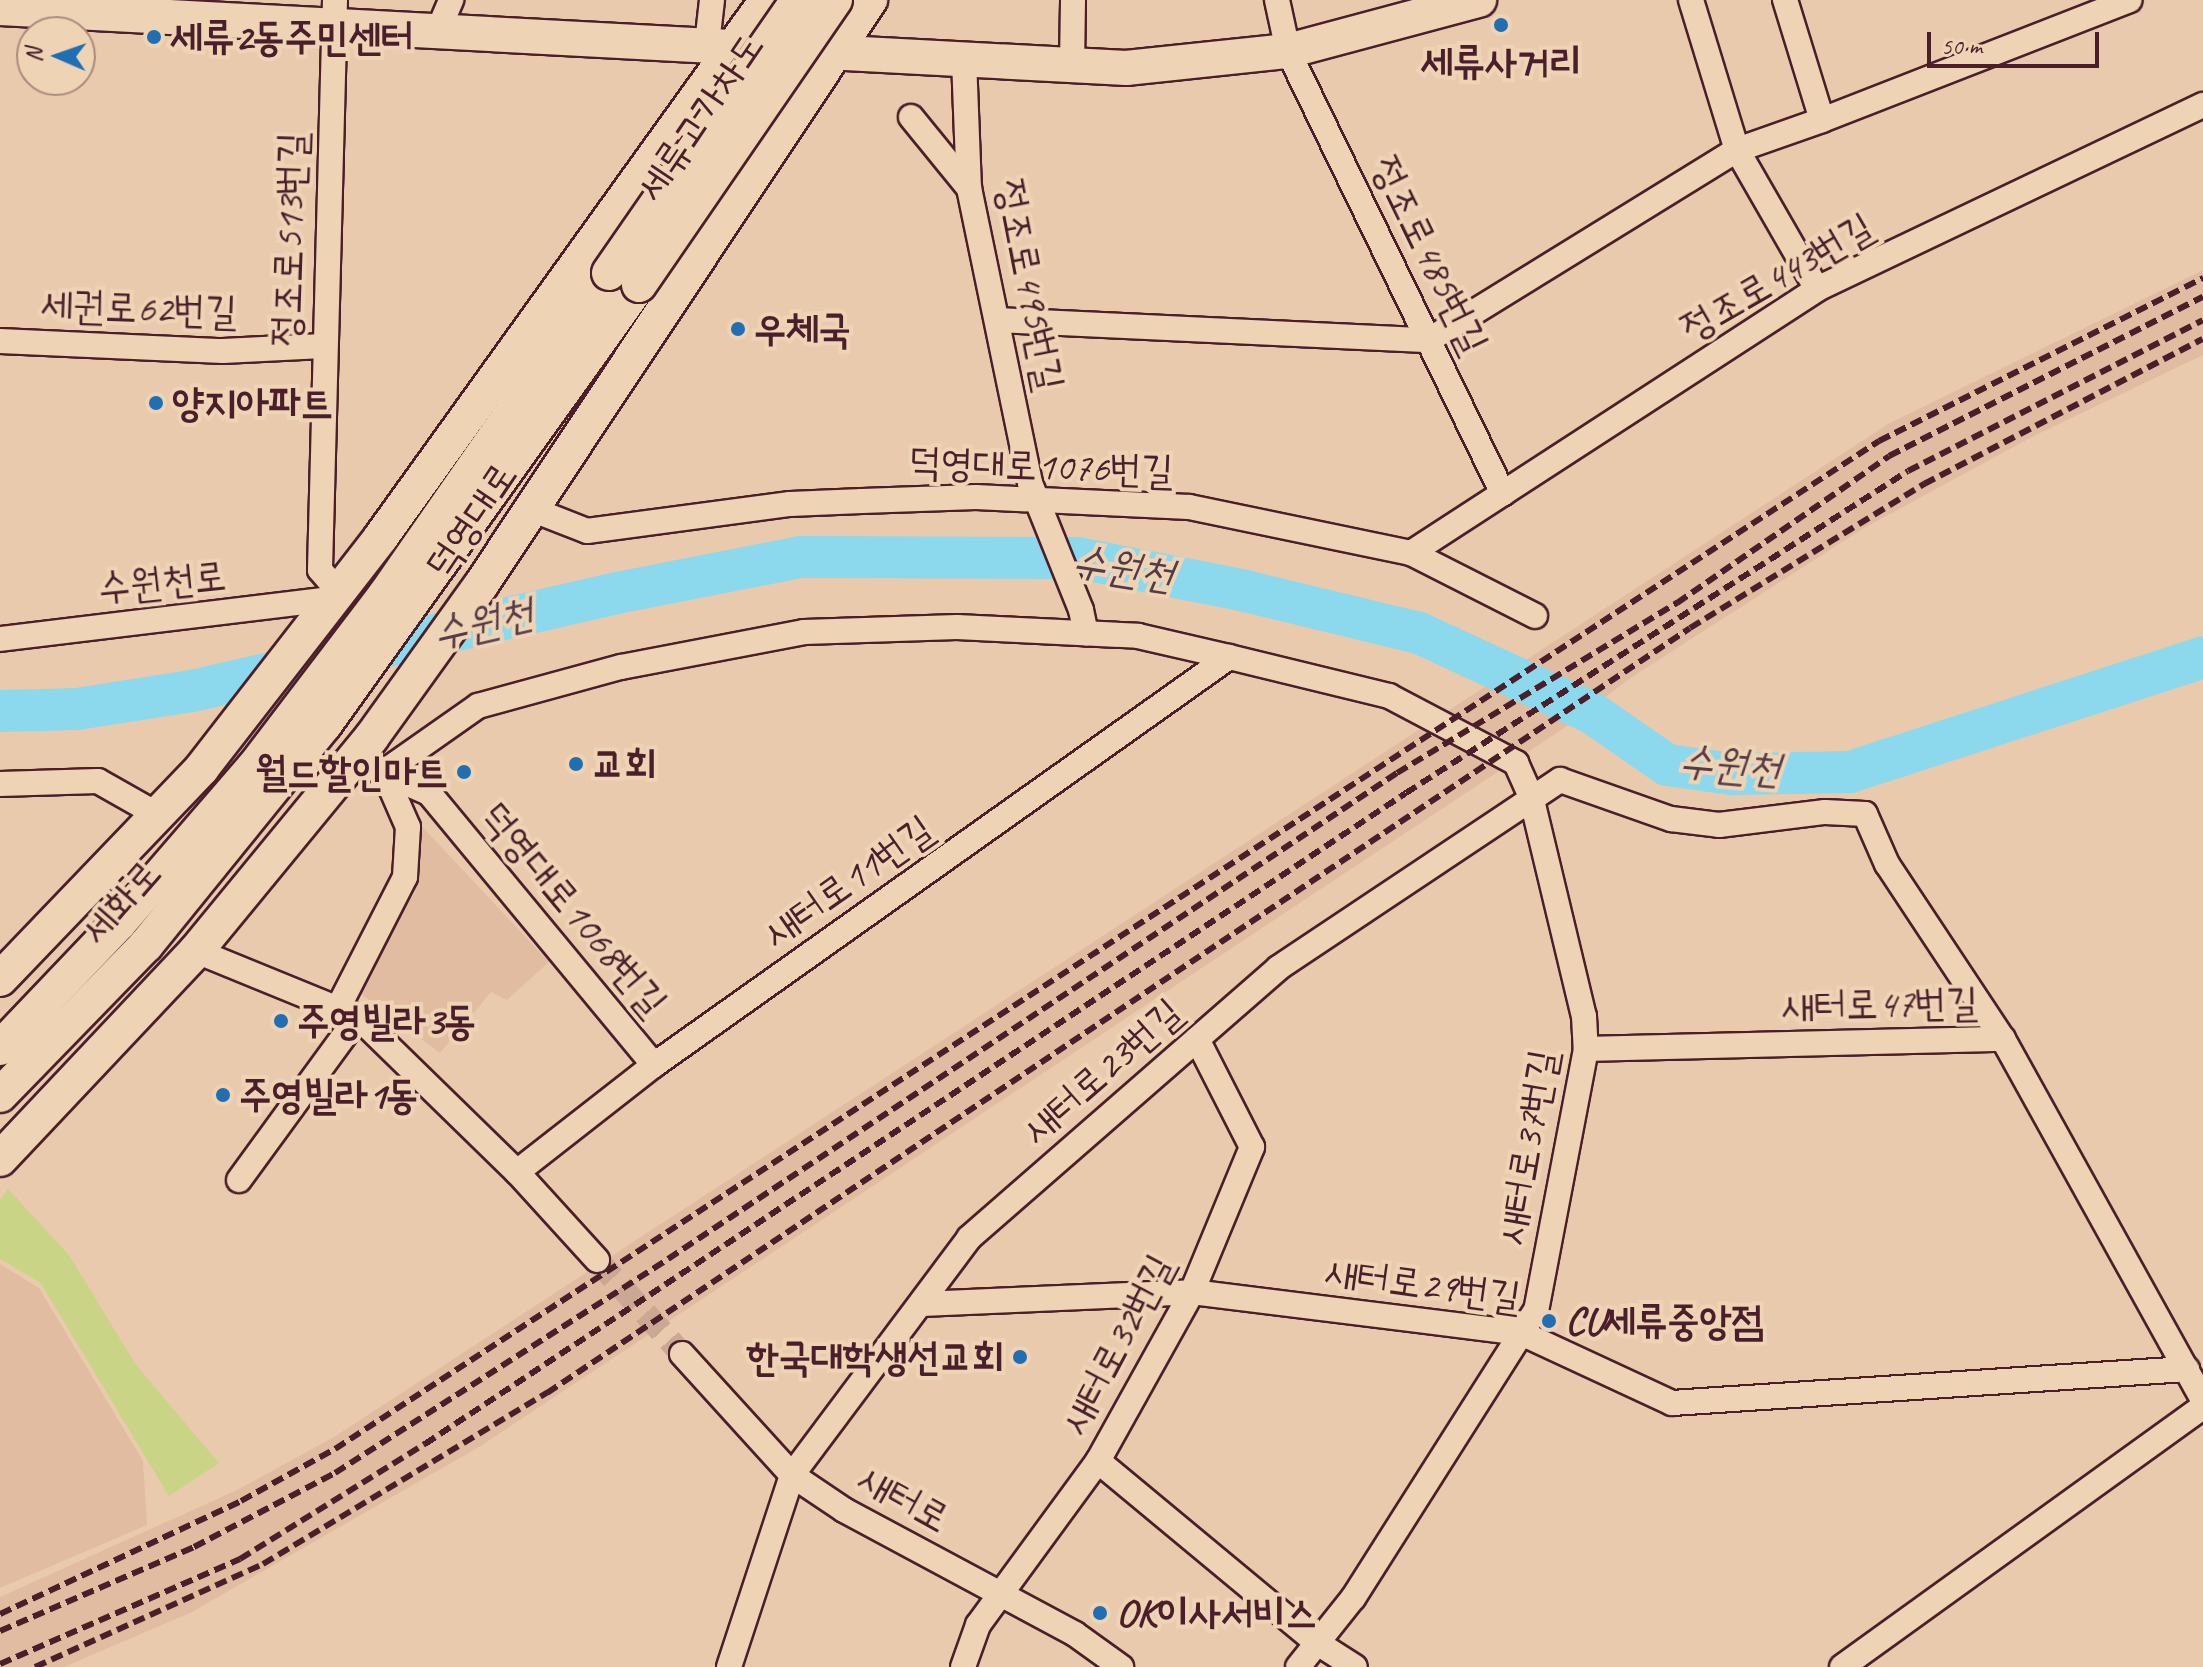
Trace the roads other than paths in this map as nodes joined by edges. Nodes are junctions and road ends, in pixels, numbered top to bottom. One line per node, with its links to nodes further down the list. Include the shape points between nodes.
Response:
1 (712, 0): 15 (street)
2 (767, 0): 15 (main road, 덕영대로)
3 (798, 0): 25 (main road, 세류고가차도, bridge)
4 (835, 0): 25 (main road, 세류고가차도, bridge)
5 (870, 0): 17 (main road, 덕영대로)
6 (1073, 0): 19 (street)
7 (1277, 0): 16 (street, 정조로485번길)
8 (1691, 0): 23 (street)
9 (1785, 0): 22 (street)
10 (2129, 0): 22 (street)
11 (1462, 2): 16 (main road)
12 (0, 8): 13 (main road)
13 (335, 13): 14 (main road); 30 (street, 정조로513번길)
14 (444, 15): 15 (main road)
15 (721, 44): 17 (main road); 36 (main road, 덕영대로, via 381,537)
16 (1288, 51): 19 (main road, via 1126,68); 28 (street, 정조로485번길)
17 (830, 53): 18 (main road); 32 (main road, 덕영대로, via 797,113)
18 (964, 59): 19 (main road); 24 (street, 정조로495번길)
19 (1072, 65)
20 (2203, 105): 26 (street, 정조로443번길)
21 (911, 117): 24 (street)
22 (1822, 120): 23 (street)
23 (1737, 150): 26 (street); 28 (street)
24 (969, 188): 27 (street, 정조로495번길)
25 (624, 279): 36 (main road, 덕영대로); 41 (main road, 덕영대로, via 427,585)
26 (1817, 289): 31 (street, 정조로443번길)
27 (998, 320): 28 (street); 33 (street, 정조로495번길, via 1030,483)
28 (1429, 340): 31 (street, 정조로485번길)
29 (0, 341): 30 (street, 세권로62번길, via 209,350)
30 (323, 346): 36 (street, 정조로513번길, via 320,570)
31 (1503, 493): 34 (street, 정조로443번길)
32 (531, 509): 33 (street, 덕영대로1076번길, via 587,531 790,504 976,497); 35 (main road, 덕영대로)
33 (1043, 510): 34 (street, 덕영대로1076번길, via 1189,507); 38 (street, 정조로495번길)
34 (1411, 553): 37 (street, 덕영대로1076번길)
35 (487, 575): 41 (main road); 43 (main road, 덕영대로)
36 (348, 599): 39 (street, 수원천로); 42 (main road); 48 (main road, 덕영대로)
37 (1535, 616)
38 (1084, 621): 40 (street, 새터로37번길); 45 (street, 새터로37번길, via 804,632 621,667 478,706)
39 (0, 639)
40 (1229, 657): 47 (street, 새터로37번길, via 1389,696 1516,763); 56 (street, 새터로11번길)
41 (325, 724): 42 (main road, 덕영대로)
42 (287, 747): 44 (main road, 덕영대로); 57 (main road, 세화로, via 146,945)
43 (349, 766): 45 (street, 덕영대로1068번길); 49 (main road, 덕영대로)
44 (254, 767): 54 (main road, 세화로, via 120,922)
45 (384, 772): 51 (street, via 408,827 405,877); 56 (street, 덕영대로1068번길, via 429,793)
46 (0, 784): 48 (street, via 98,781)
47 (1531, 796): 52 (street, 새터로23번길, via 1278,968); 53 (street, 새터로23번길, via 1560,780 1671,819 1719,825 1825,812 1865,814 1887,864); 55 (street, 새터로37번길, via 1584,1016)
48 (158, 815): 50 (main road, 덕영대로)
49 (196, 951): 51 (street); 58 (main road, 덕영대로)
50 (0, 979)
51 (348, 1012): 59 (street); 60 (street)
52 (1197, 1039): 62 (street, 새터로32번길, via 1252,1147); 63 (street, 새터로23번길, via 969,1238)
53 (2003, 1039): 55 (street, 새터로47번길); 66 (street, 새터로47번길)
54 (0, 1048)
55 (1586, 1049): 64 (street, 새터로37번길, via 1536,1310)
56 (654, 1065): 59 (street, 새터로11번길)
57 (0, 1095)
58 (0, 1159)
59 (517, 1172): 61 (street)
60 (239, 1180)
61 (597, 1260)
62 (1192, 1292): 63 (street, 새터로29번길); 64 (street, 새터로29번길); 69 (street, 새터로32번길)
63 (922, 1304): 70 (street, 새터로23번길)
64 (1521, 1333): 66 (street, 새터로29번길, via 1672,1403); 72 (street, 새터로37번길, via 1353,1598)
65 (682, 1354): 70 (street, 새터로)
66 (2187, 1369): 67 (street, 새터로47번길)
67 (2203, 1400)
68 (2203, 1407): 78 (street)
69 (1098, 1461): 71 (street, 새터로32번길); 72 (street)
70 (792, 1475): 71 (street, 새터로, via 844,1510); 73 (street, 새터로23번길)
71 (1002, 1595): 74 (street, 새터로32번길, via 978,1625); 75 (street, 새터로)
72 (1316, 1642): 76 (street, 새터로37번길); 77 (street)
73 (729, 1667)
74 (963, 1667)
75 (1121, 1667)
76 (1298, 1667)
77 (1355, 1667)
78 (1842, 1667)

